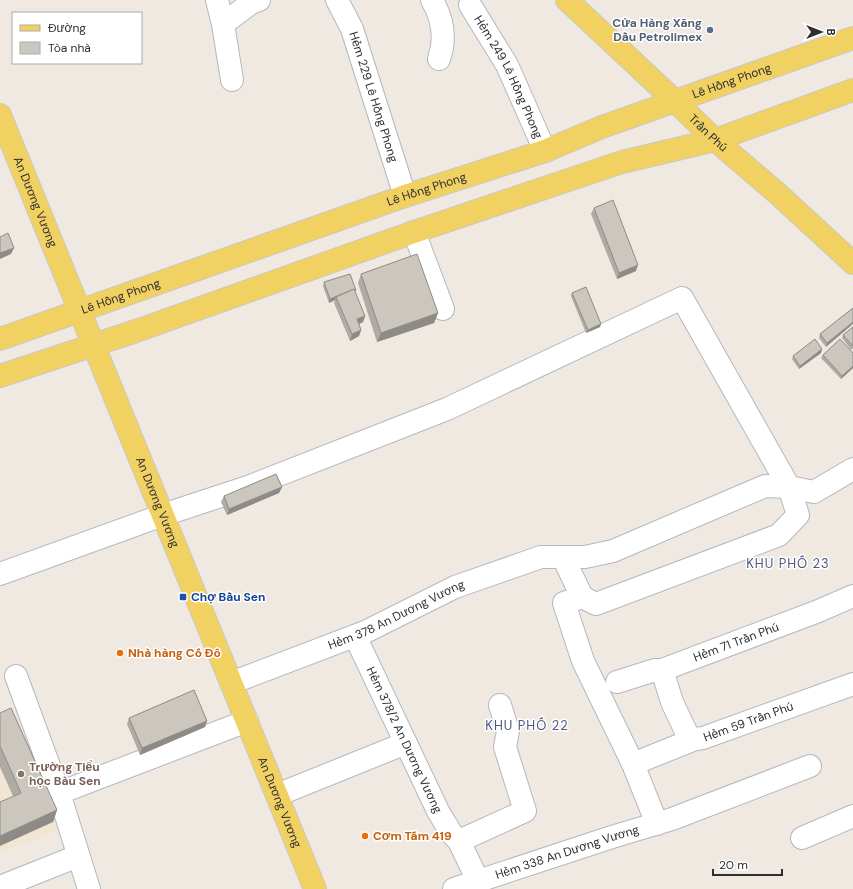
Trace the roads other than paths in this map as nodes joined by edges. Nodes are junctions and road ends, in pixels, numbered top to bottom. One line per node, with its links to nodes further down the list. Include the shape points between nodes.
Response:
1 (217, 0): 7 (street)
2 (259, 0): 7 (street)
3 (337, 0): 16 (street, Hẻm 229 Lê Hồng Phong, via 352,29)
4 (432, 0): 9 (street, via 440,13 444,45)
5 (567, 0): 12 (main road, Trần Phú)
6 (470, 5): 15 (street, Hẻm 249 Lê Hồng Phong, via 507,65)
7 (223, 24): 10 (street)
8 (853, 38): 12 (main road, Lê Hồng Phong)
9 (439, 59)
10 (232, 80)
11 (853, 90): 14 (main road)
12 (676, 102): 14 (main road, Trần Phú); 15 (main road, Lê Hồng Phong, via 602,127)
13 (0, 115): 20 (main road, An Dương Vương)
14 (715, 140): 17 (main road, via 622,162); 18 (main road, Trần Phú)
15 (545, 151): 16 (main road, Lê Hồng Phong)
16 (404, 196): 20 (main road, Lê Hồng Phong)
17 (414, 232): 19 (street); 22 (main road)
18 (853, 262)
19 (443, 309)
20 (79, 310): 21 (main road, Lê Hồng Phong); 22 (main road, An Dương Vương)
21 (0, 339)
22 (94, 344): 23 (main road); 26 (main road, An Dương Vương)
23 (0, 376)
24 (853, 469): 25 (street, Hẻm 378 An Dương Vương, via 814,492)
25 (789, 487): 26 (street, via 682,298 447,409 248,487); 27 (street, Hẻm 378 An Dương Vương, via 765,486 613,551 585,557); 30 (street, via 798,514 779,535 596,604)
26 (163, 515): 28 (street); 35 (main road, An Dương Vương)
27 (563, 557): 30 (street); 31 (street, Hẻm 378 An Dương Vương, via 541,557 455,587)
28 (0, 574)
29 (853, 596): 32 (street, Hẻm 71 Trần Phú)
30 (582, 597): 41 (street, via 564,603 583,661)
31 (355, 636): 35 (street, Hẻm 378 An Dương Vương); 40 (street, Hẻm 378/2 An Dương Vương)
32 (662, 670): 34 (street, Hẻm 71 Trần Phú); 39 (street, Hẻm 59 Trần Phú, via 672,702 688,736)
33 (16, 676): 43 (street, via 16,708)
34 (617, 682)
35 (231, 683): 38 (main road, An Dương Vương)
36 (853, 684): 39 (street, Hẻm 59 Trần Phú)
37 (500, 705): 48 (street, via 508,731 505,747 525,811)
38 (246, 721): 43 (street); 44 (main road, An Dương Vương)
39 (695, 739): 41 (street)
40 (406, 743): 44 (street); 48 (street, Hẻm 378/2 An Dương Vương, via 438,811 451,833)
41 (633, 764): 46 (street)
42 (810, 766): 46 (street, Hẻm 338 An Dương Vương)
43 (59, 793): 49 (street)
44 (277, 795): 53 (main road, An Dương Vương)
45 (853, 816): 47 (street)
46 (657, 824): 50 (street, Hẻm 338 An Dương Vương)
47 (802, 838)
48 (459, 840): 50 (street, Hẻm 378/2 An Dương Vương)
49 (78, 856): 51 (street); 52 (street)
50 (478, 881): 54 (street, Hẻm 338 An Dương Vương)
51 (0, 887)
52 (89, 889)
53 (315, 889)
54 (454, 889)

